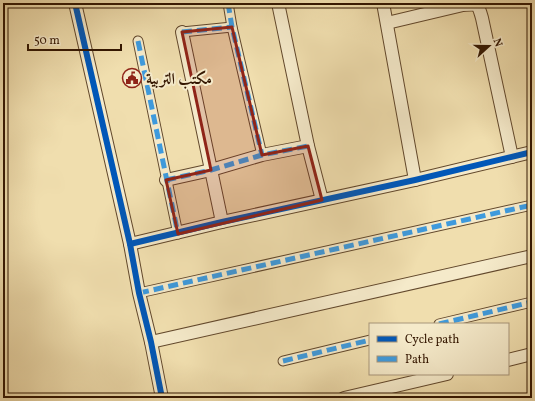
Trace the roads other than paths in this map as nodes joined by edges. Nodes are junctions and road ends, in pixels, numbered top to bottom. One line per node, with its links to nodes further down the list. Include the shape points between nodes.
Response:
1 (75, 3): 20 (street)
2 (228, 3): 6 (street)
3 (278, 3): 9 (street)
4 (383, 3): 5 (street)
5 (387, 23): 12 (street, via 463,5 474,4 479,8); 15 (street)
6 (232, 27): 7 (street); 11 (street)
7 (182, 32): 13 (street)
8 (138, 41): 14 (street)
9 (308, 146): 11 (street); 16 (street)
10 (532, 152): 12 (street)
11 (262, 155): 13 (street)
12 (512, 156): 15 (street)
13 (211, 170): 14 (street); 18 (street)
14 (166, 180): 19 (street)
15 (415, 180): 16 (street)
16 (322, 200): 18 (street)
17 (532, 205): 22 (street)
18 (222, 222): 19 (street)
19 (178, 234): 20 (street)
20 (130, 244): 22 (street)
21 (532, 256): 26 (street)
22 (139, 293): 26 (street)
23 (532, 302): 24 (street)
24 (443, 323)
25 (369, 340): 29 (street)
26 (151, 342): 31 (street)
27 (532, 354): 28 (street)
28 (509, 360)
29 (283, 361)
30 (443, 375): 32 (street)
31 (162, 398)
32 (344, 398)

